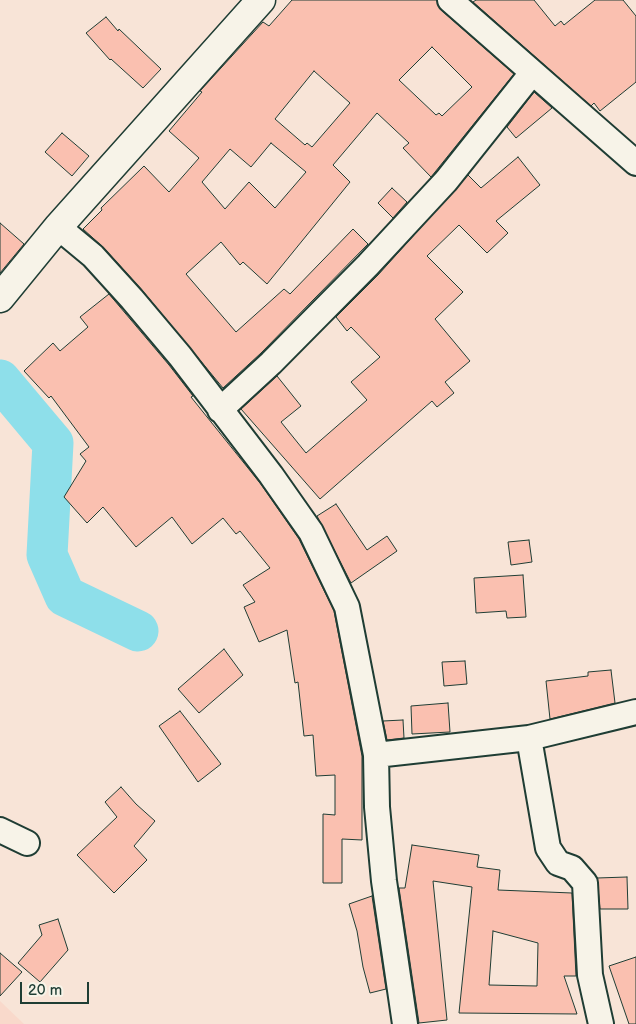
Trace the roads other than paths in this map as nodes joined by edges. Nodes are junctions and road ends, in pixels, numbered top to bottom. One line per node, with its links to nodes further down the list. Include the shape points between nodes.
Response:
1 (261, 0): 5 (main road)
2 (450, 0): 3 (street)
3 (532, 73): 4 (street); 7 (street, via 446,180 368,266)
4 (636, 163)
5 (58, 227): 6 (main road); 7 (street, via 93,256 132,299)
6 (0, 298)
7 (220, 410): 10 (street, via 311,532 347,607)
8 (636, 712): 9 (street)
9 (529, 738): 10 (street); 14 (street, via 548,848 558,863 572,868 585,883 590,974)
10 (376, 755): 13 (street, via 384,880)
11 (0, 830): 12 (street)
12 (27, 843)
13 (405, 1024)
14 (602, 1024)

